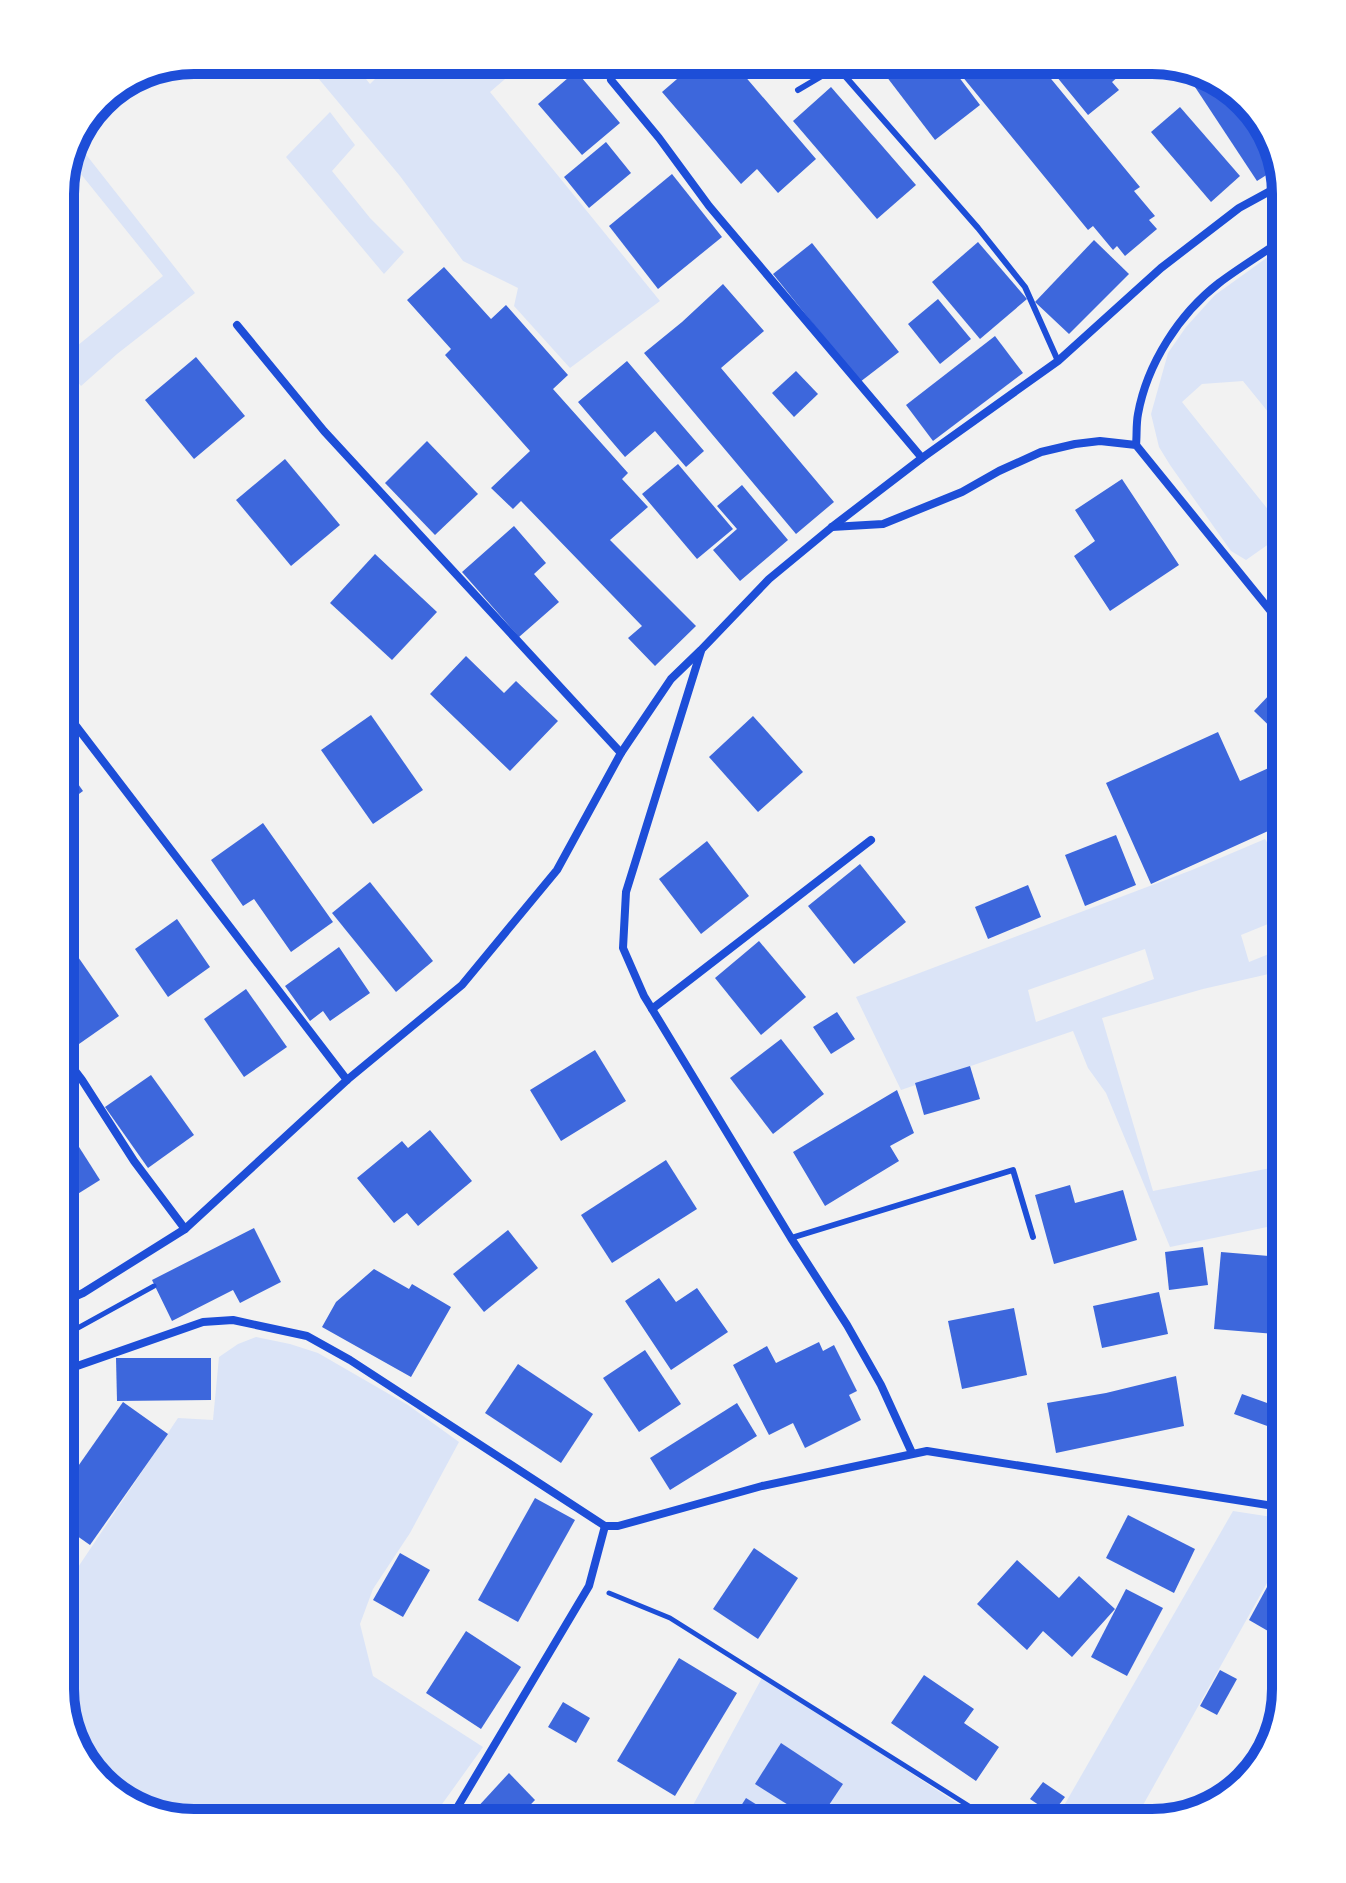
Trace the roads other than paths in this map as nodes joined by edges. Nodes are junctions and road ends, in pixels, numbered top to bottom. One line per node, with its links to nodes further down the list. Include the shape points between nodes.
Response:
1 (825, 74): 4 (lane)
2 (843, 74): 8 (lane, via 1025,287)
3 (611, 80): 10 (street, via 709,206)
4 (798, 90)
5 (1272, 190): 8 (street, via 1239,208 1161,268)
6 (1272, 247): 9 (street, via 1188,312 1148,380)
7 (237, 325): 15 (street, via 324,431)
8 (1058, 361): 10 (street)
9 (1136, 445): 11 (street, via 1100,441 1041,452 883,524); 12 (street)
10 (922, 458): 11 (street)
11 (832, 527): 13 (street, via 769,579)
12 (1272, 613)
13 (701, 650): 15 (street, via 671,679); 17 (street, via 626,892 623,948)
14 (74, 723): 19 (street)
15 (621, 753): 19 (street, via 557,870 462,985)
16 (871, 840): 17 (street)
17 (652, 1009): 22 (street)
18 (74, 1069): 20 (street)
19 (347, 1080): 20 (street)
20 (185, 1229): 23 (street)
21 (1033, 1237): 22 (lane, via 1013,1170)
22 (791, 1238): 25 (street, via 881,1385)
23 (74, 1297)
24 (74, 1367): 27 (street, via 203,1322 233,1320 307,1336)
25 (912, 1453): 26 (street, via 927,1451); 27 (street)
26 (1272, 1506)
27 (605, 1526): 28 (street, via 589,1586)
28 (456, 1809)

